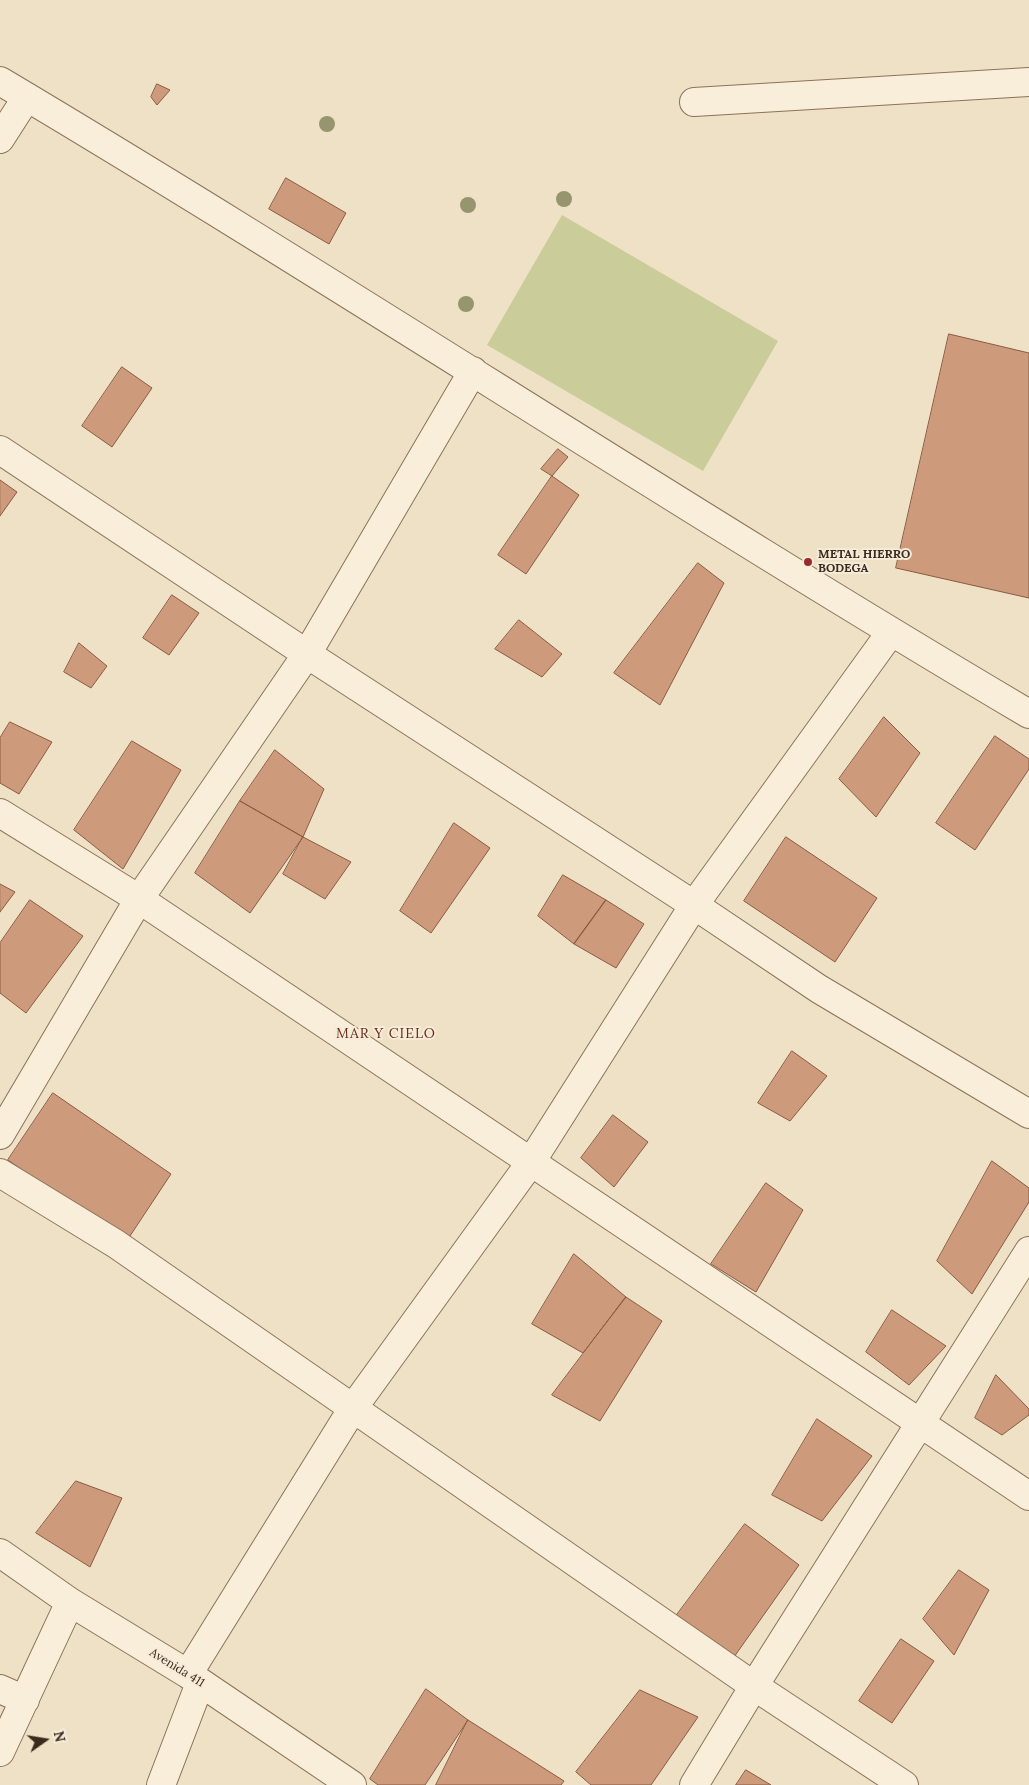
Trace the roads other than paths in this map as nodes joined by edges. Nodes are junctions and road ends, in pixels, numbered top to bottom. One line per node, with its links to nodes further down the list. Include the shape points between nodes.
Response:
1 (0, 81): 3 (street)
2 (1029, 82): 4 (street)
3 (27, 97): 5 (street); 6 (street)
4 (694, 102)
5 (0, 139)
6 (473, 372): 8 (street); 9 (street)
7 (0, 450): 9 (street)
8 (891, 632): 10 (street); 13 (street)
9 (307, 654): 12 (street); 13 (street)
10 (1029, 714)
11 (0, 813): 12 (street)
12 (139, 899): 15 (street); 16 (street)
13 (694, 905): 14 (street, via 819,990); 16 (street)
14 (1029, 1114)
15 (0, 1135)
16 (531, 1162): 19 (street); 20 (street)
17 (0, 1173): 19 (street, via 116,1244)
18 (1029, 1251): 20 (street)
19 (353, 1408): 24 (street); 25 (street)
20 (920, 1423): 21 (street); 25 (street)
21 (1029, 1496)
22 (0, 1553): 23 (street, Avenida 411)
23 (70, 1602): 24 (street, Avenida 411); 26 (street)
24 (194, 1678): 28 (street); 29 (street, Avenida 411)
25 (754, 1686): 30 (street); 31 (street)
26 (12, 1695): 27 (street)
27 (0, 1752)
28 (160, 1785)
29 (352, 1785)
30 (694, 1785)
31 (904, 1785)

